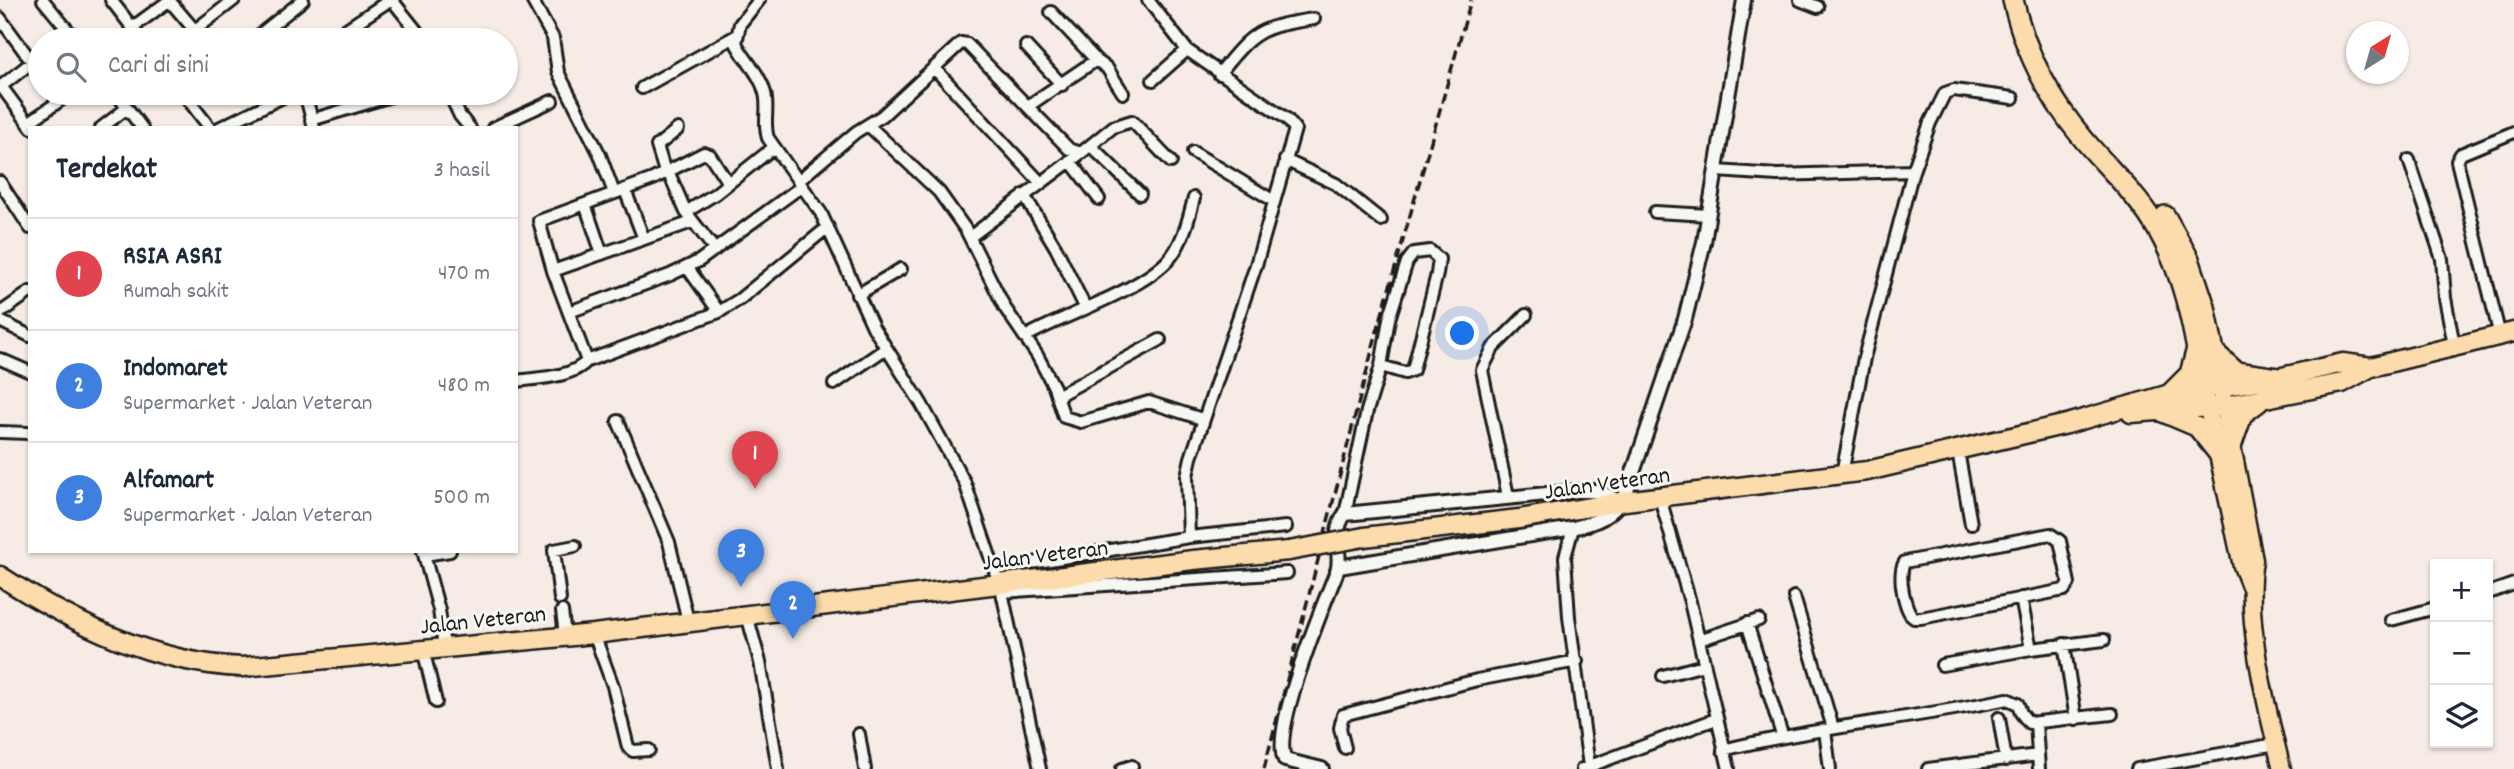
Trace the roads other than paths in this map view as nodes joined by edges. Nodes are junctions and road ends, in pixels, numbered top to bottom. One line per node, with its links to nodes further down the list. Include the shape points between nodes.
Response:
1 (43, 0): 19 (street)
2 (111, 0): 18 (street)
3 (169, 0): 18 (street); 20 (street)
4 (234, 0): 21 (street)
5 (303, 0): 22 (street)
6 (391, 0): 23 (street); 24 (street)
7 (532, 0): 74 (street, via 553,38 558,72)
8 (760, 0): 25 (street)
9 (1148, 0): 27 (street)
10 (1744, 0): 67 (street)
11 (1800, 0): 14 (street)
12 (2013, 0): 107 (highway, via 2031,58 2052,94 2153,222 2176,265)
13 (2025, 0): 107 (highway, via 2046,58 2066,91 2164,215 2189,259 2204,307)
14 (1818, 7)
15 (1051, 12): 29 (street)
16 (1314, 19): 32 (street, via 1261,30 1247,39)
17 (1, 23): 28 (street)
18 (133, 27)
19 (62, 28)
20 (193, 28)
21 (198, 28)
22 (269, 28)
23 (348, 28)
24 (414, 28)
25 (736, 36): 36 (street); 60 (street, via 761,81 767,105 765,129)
26 (1026, 46): 34 (street)
27 (1187, 50): 32 (street); 33 (street)
28 (28, 51)
29 (1096, 60): 34 (street); 37 (street)
30 (28, 65): 35 (street)
31 (934, 68): 47 (street, via 964,43); 50 (street); 73 (street)
32 (1219, 74): 64 (street, via 1292,123 1295,129)
33 (1153, 80)
34 (1062, 85): 47 (street)
35 (0, 86): 51 (street)
36 (642, 88)
37 (1123, 93)
38 (2013, 98): 68 (street, via 1954,90 1945,93)
39 (552, 101): 57 (street)
40 (56, 105): 51 (street)
41 (125, 105): 48 (street)
42 (192, 105): 54 (street)
43 (266, 105): 55 (street)
44 (308, 105): 49 (street)
45 (367, 105): 49 (street)
46 (455, 105): 56 (street)
47 (1028, 106): 61 (street, via 1069,149)
48 (127, 108): 52 (street); 53 (street)
49 (313, 124)
50 (868, 125): 72 (street); 87 (street, via 939,192)
51 (30, 126)
52 (104, 126)
53 (140, 126)
54 (208, 126)
55 (223, 126)
56 (468, 126)
57 (497, 126)
58 (678, 129): 69 (street, via 657,146)
59 (2514, 132): 102 (street, via 2461,154 2457,161)
60 (773, 148): 71 (street); 72 (street)
61 (1086, 150): 65 (street); 66 (street, via 1114,127 1132,121); 75 (street)
62 (1193, 152): 79 (street)
63 (2409, 160): 106 (street, via 2442,259)
64 (1288, 161): 79 (street); 84 (street, via 1327,179)
65 (1071, 162): 73 (street); 78 (street)
66 (1171, 162)
67 (1717, 171): 68 (street, via 1777,175); 82 (street)
68 (1913, 171): 129 (street, via 1864,358)
69 (666, 172): 71 (street, via 704,153); 74 (street); 83 (street)
70 (0, 182): 85 (street)
71 (728, 183): 83 (street)
72 (800, 183): 86 (street); 89 (street)
73 (1041, 183): 76 (street)
74 (620, 192): 80 (street); 88 (street)
75 (1140, 194)
76 (1024, 195): 87 (street); 96 (street)
77 (1194, 198): 96 (street, via 1172,256 1145,279)
78 (1099, 200)
79 (1274, 201): 123 (street)
80 (585, 204): 90 (street); 93 (street, via 539,221)
81 (1656, 212): 82 (street)
82 (1709, 215): 132 (street, via 1685,319)
83 (689, 217): 88 (street); 89 (street)
84 (1381, 220)
85 (28, 225)
86 (828, 227): 95 (street); 98 (street)
87 (970, 237): 104 (street, via 1005,309)
88 (644, 239): 90 (street)
89 (715, 250): 91 (street)
90 (603, 254): 93 (street)
91 (687, 267): 97 (street); 98 (street)
92 (901, 269): 95 (street)
93 (553, 271): 97 (street)
94 (28, 293): 99 (street)
95 (857, 295): 108 (street)
96 (1085, 307): 104 (street)
97 (569, 312): 110 (street)
98 (719, 312): 110 (street)
99 (0, 313)
100 (1526, 315): 130 (street, via 1493,348 1482,370)
101 (0, 321): 103 (street)
102 (2507, 334): 106 (highway)
103 (28, 335)
104 (1025, 337): 118 (street)
105 (1160, 341): 118 (street)
106 (2454, 345): 112 (highway)
107 (2205, 348): 114 (highway, via 2236,372); 117 (highway, via 2190,374); 119 (highway)
108 (885, 349): 116 (street); 143 (street, via 960,471)
109 (0, 359): 113 (street)
110 (587, 361): 115 (street, via 567,372)
111 (1381, 366): 111 (street, via 1405,373 1413,370 1437,274 1439,259 1430,250 1414,253 1407,262 1389,319); 133 (street)
112 (2371, 367): 114 (highway, via 2343,363); 120 (highway, via 2342,383)
113 (28, 371)
114 (2278, 378): 119 (highway)
115 (518, 381)
116 (834, 384)
117 (2170, 394): 119 (highway, Jalan Veteran); 122 (highway, Jalan Veteran)
118 (1057, 396): 123 (street, via 1064,417 1081,422 1149,402)
119 (2214, 397): 120 (highway); 121 (highway, Jalan Veteran); 128 (main road)
120 (2269, 397): 128 (highway, via 2243,414)
121 (2157, 411): 122 (highway, Jalan Veteran); 128 (highway, via 2197,427)
122 (2107, 412): 127 (highway, Jalan Veteran)
123 (1202, 419): 137 (street, via 1187,475)
124 (618, 421): 154 (street, via 669,542)
125 (28, 430): 126 (street)
126 (0, 432)
127 (1958, 451): 129 (highway, Jalan Veteran); 134 (street)
128 (2225, 452): 177 (main road)
129 (1842, 474): 131 (highway, Jalan Veteran)
130 (1508, 496): 132 (street, via 1599,491); 133 (street)
131 (1660, 498): 132 (highway, Jalan Veteran); 158 (street)
132 (1620, 502): 136 (street, via 1601,521); 143 (highway, Jalan Veteran, bridge, via 1289,551)
133 (1345, 514): 140 (street, via 1339,523)
134 (1971, 524)
135 (1286, 527): 137 (street)
136 (1573, 528): 140 (street); 164 (street, via 1565,557)
137 (1189, 537): 143 (street)
138 (575, 546): 148 (street, via 554,550)
139 (423, 553): 161 (street)
140 (1339, 567): 187 (street, via 1307,646 1280,742 1285,760)
141 (1287, 573): 143 (street)
142 (0, 576): 162 (highway, Jalan Veteran, via 97,630 195,663 243,667)
143 (999, 582): 151 (highway, Jalan Veteran); 186 (street)
144 (2514, 584): 145 (street)
145 (2493, 591)
146 (1794, 597): 174 (street)
147 (2021, 598): 147 (street, via 1914,618 1909,613 1901,568 1905,562 2056,536 2069,583 2057,593); 163 (street)
148 (560, 599)
149 (2430, 609): 153 (street)
150 (562, 611): 157 (street)
151 (747, 615): 154 (highway, Jalan Veteran); 184 (street)
152 (1759, 620): 155 (street)
153 (2391, 620)
154 (688, 621): 156 (highway, Jalan Veteran)
155 (1747, 623): 158 (street); 176 (street)
156 (594, 634): 157 (highway, Jalan Veteran); 179 (street, via 628,747)
157 (565, 635): 161 (highway, Jalan Veteran)
158 (1699, 640): 165 (street)
159 (2104, 640): 160 (street)
160 (2064, 644): 163 (street); 172 (street)
161 (444, 647): 162 (highway, Jalan Veteran)
162 (423, 649): 168 (street)
163 (2031, 649): 166 (street)
164 (1577, 661): 178 (street, via 1477,680 1343,715 1340,728); 183 (street)
165 (1704, 665): 167 (street); 171 (street)
166 (1942, 665)
167 (1663, 676)
168 (436, 702)
169 (2112, 714): 172 (street)
170 (1999, 718): 182 (street)
171 (1716, 719): 180 (street); 183 (street)
172 (2076, 719): 173 (street)
173 (2036, 723): 174 (street, via 2025,719 2018,704 2007,699); 181 (street)
174 (1829, 729): 176 (street); 189 (street)
175 (859, 734): 185 (street)
176 (1782, 735): 180 (street)
177 (2276, 744): 192 (street); 193 (main road)
178 (1345, 748)
179 (649, 750)
180 (1723, 750): 188 (street)
181 (2038, 755): 182 (street); 191 (street)
182 (2006, 760): 190 (street)
183 (1586, 767)
184 (778, 769)
185 (865, 769)
186 (1040, 769)
187 (1322, 769)
188 (1728, 769)
189 (1829, 769)
190 (1929, 769)
191 (2039, 769)
192 (2137, 769)
193 (2283, 769)

